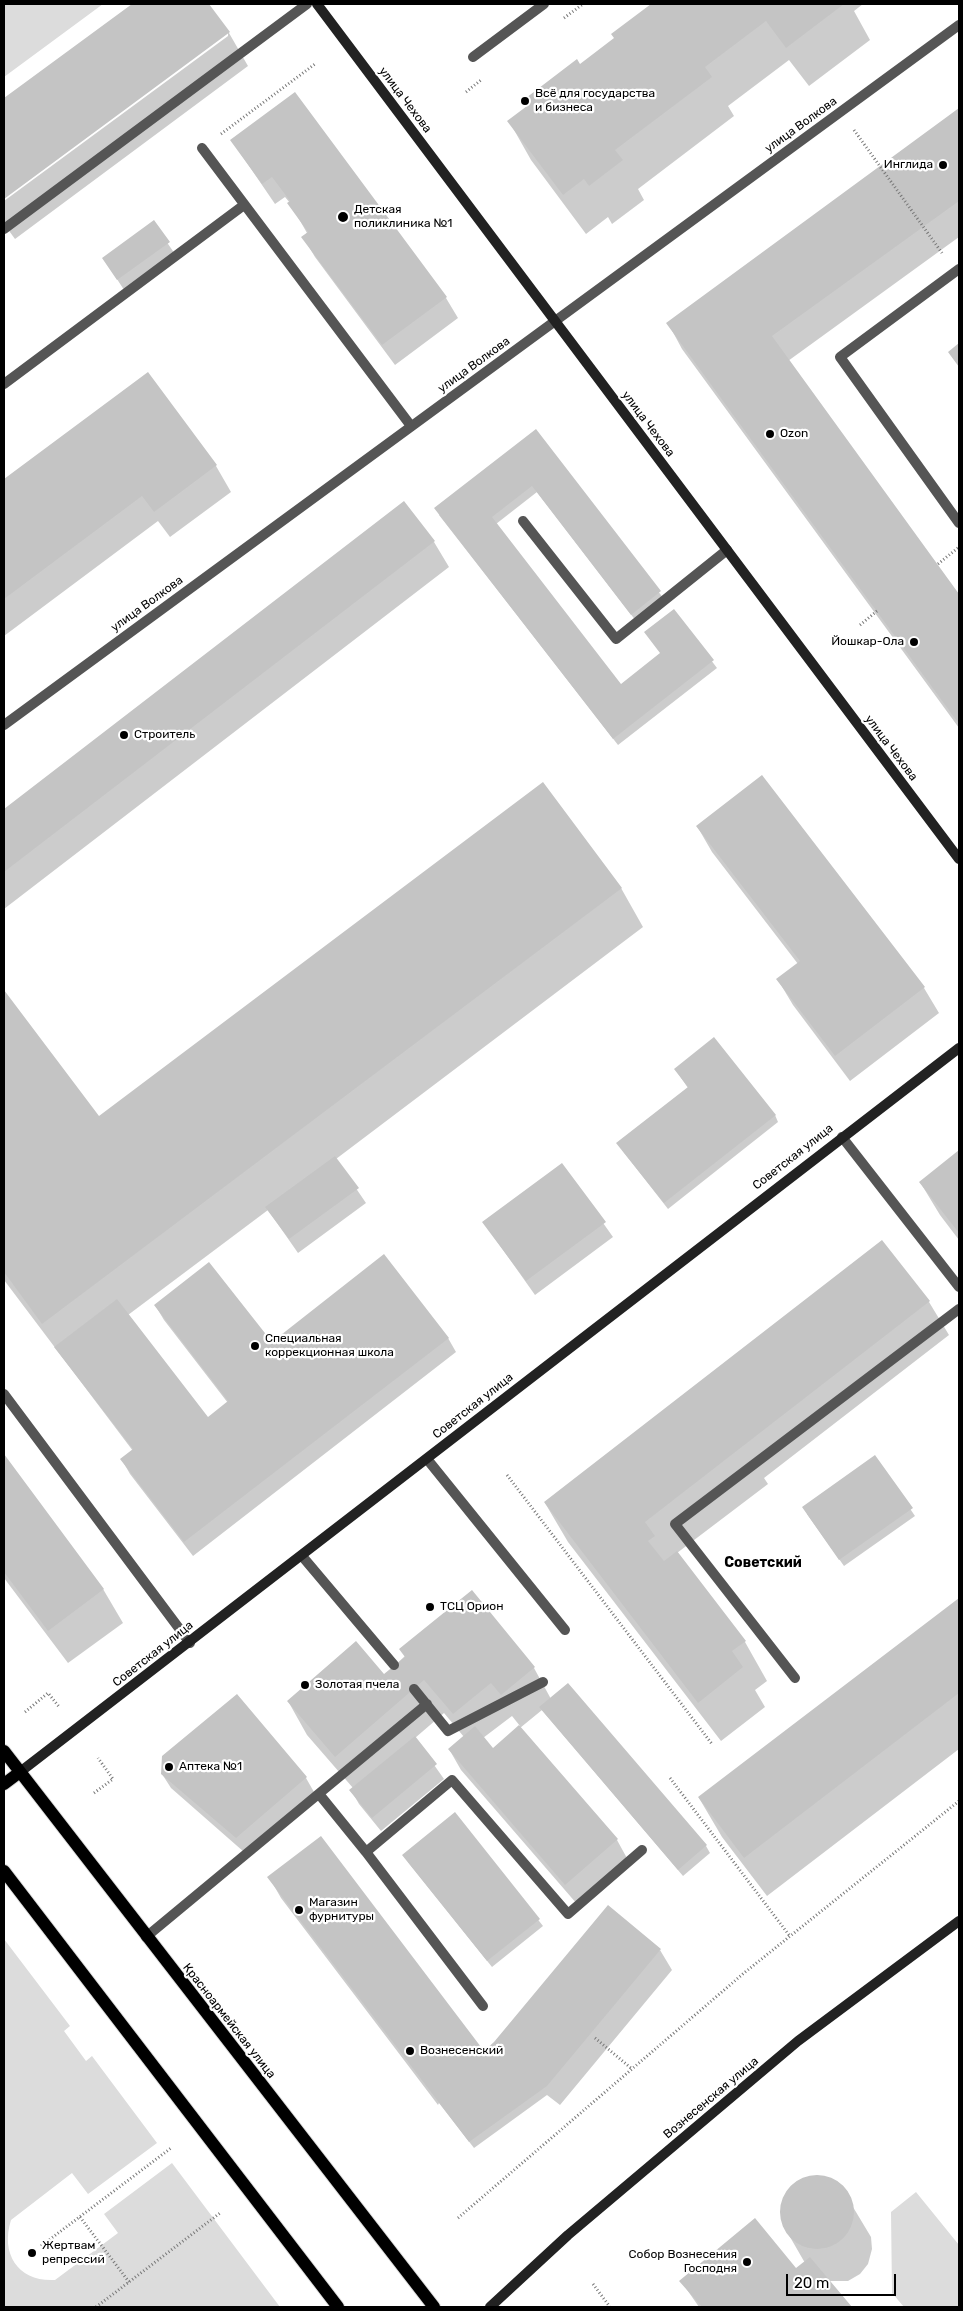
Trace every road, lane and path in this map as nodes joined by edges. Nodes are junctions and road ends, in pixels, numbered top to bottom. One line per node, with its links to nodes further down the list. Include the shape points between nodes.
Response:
1 (307, 4): 10 (street)
2 (317, 4): 12 (street, улица Чехова)
3 (544, 4): 5 (street)
4 (959, 24): 7 (street, улица Волкова)
5 (473, 57)
6 (315, 64): 8 (path)
7 (841, 111): 11 (path); 12 (street, улица Волкова)
8 (202, 148): 9 (street)
9 (244, 205): 13 (street); 14 (street)
10 (4, 228)
11 (958, 271): 16 (street, via 840,357)
12 (555, 321): 14 (street, улица Волкова); 18 (street, улица Чехова)
13 (4, 384)
14 (411, 426): 22 (street, улица Волкова)
15 (523, 521): 18 (street, via 616,639)
16 (959, 523)
17 (959, 547): 19 (path)
18 (727, 550): 23 (street, улица Чехова)
19 (938, 564)
20 (877, 611): 21 (path)
21 (860, 625)
22 (4, 725)
23 (959, 859)
24 (959, 1048): 25 (street, Советская улица)
25 (842, 1137): 26 (street); 29 (street, Советская улица)
26 (959, 1287)
27 (959, 1309): 35 (street, via 675,1524)
28 (4, 1394): 33 (street)
29 (427, 1459): 31 (street, Советская улица); 32 (street)
30 (507, 1475): 41 (path)
31 (302, 1556): 33 (street, Советская улица); 34 (street)
32 (565, 1630)
33 (190, 1643): 44 (street, Советская улица)
34 (394, 1665)
35 (796, 1678)
36 (543, 1682): 38 (street, via 448,1731)
37 (414, 1689): 38 (street)
38 (427, 1704): 48 (street)
39 (60, 1708): 40 (path, via 48,1693)
40 (25, 1712)
41 (712, 1744)
42 (4, 1751): 44 (main road, Красноармейская улица)
43 (98, 1758): 47 (path, via 113,1779)
44 (20, 1772): 46 (main road, Советская улица); 55 (main road, Красноармейская улица)
45 (670, 1778): 54 (path)
46 (4, 1784)
47 (94, 1793)
48 (319, 1794): 51 (street); 55 (street)
49 (959, 1801): 54 (path)
50 (642, 1850): 51 (street, via 568,1914 452,1780)
51 (366, 1852): 56 (street)
52 (4, 1871): 67 (main road)
53 (959, 1921): 69 (street, Вознесенская улица, via 798,2041 568,2234)
54 (789, 1935): 58 (path)
55 (146, 1937): 68 (main road, Красноармейская улица)
56 (483, 2006)
57 (595, 2038): 58 (path)
58 (632, 2069): 62 (path)
59 (171, 2148): 61 (path)
60 (220, 2214): 64 (path)
61 (80, 2217): 63 (path); 64 (path)
62 (458, 2218)
63 (41, 2246)
64 (129, 2282): 66 (path)
65 (593, 2284): 70 (path)
66 (96, 2307)
67 (338, 2307)
68 (434, 2307)
69 (490, 2307)
70 (610, 2307)

